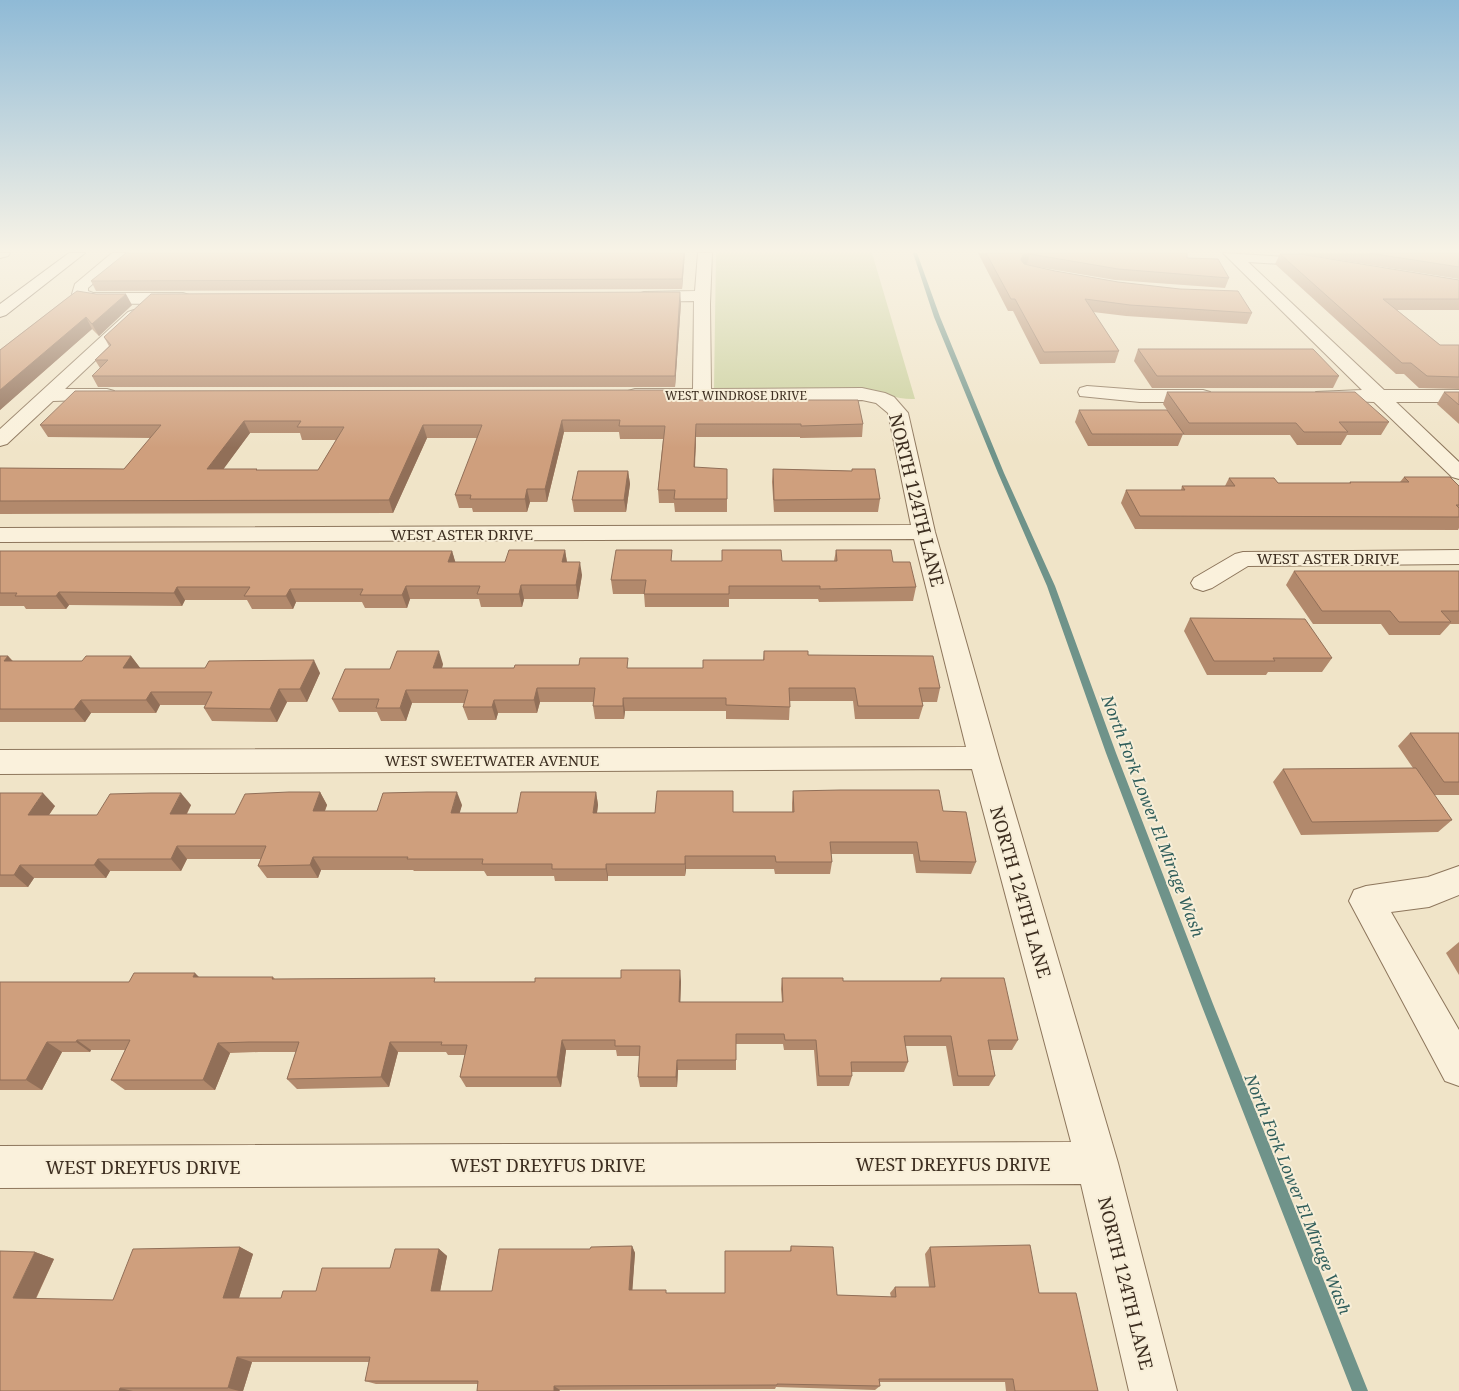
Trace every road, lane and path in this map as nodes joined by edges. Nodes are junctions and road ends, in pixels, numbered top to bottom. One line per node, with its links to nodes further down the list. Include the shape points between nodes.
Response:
1 (130, 318): 5 (street)
2 (702, 318): 8 (street)
3 (1298, 318): 11 (street)
4 (1087, 392): 9 (street)
5 (48, 395): 6 (street); 14 (street)
6 (129, 395)
7 (613, 395): 8 (street, WEST WINDROSE DRIVE)
8 (702, 395): 13 (street, WEST WINDROSE DRIVE, via 862,394)
9 (1219, 396)
10 (1309, 396): 11 (street)
11 (1379, 396): 12 (street); 15 (street)
12 (1459, 396)
13 (883, 398): 16 (street, NORTH 124TH LANE, via 894,405 898,413)
14 (0, 440)
15 (1459, 473)
16 (924, 532): 17 (street, WEST ASTER DRIVE); 20 (street, NORTH 124TH LANE)
17 (0, 535)
18 (1459, 557): 19 (street, WEST ASTER DRIVE, via 1242,559)
19 (1203, 583)
20 (984, 758): 21 (street, WEST SWEETWATER AVENUE); 24 (street, NORTH 124TH LANE)
21 (0, 762)
22 (1459, 880): 23 (street, via 1428,892 1366,902)
23 (1459, 1067)
24 (1097, 1163): 25 (street, WEST DREYFUS DRIVE); 26 (street, NORTH 124TH LANE)
25 (0, 1167)
26 (1153, 1391)

